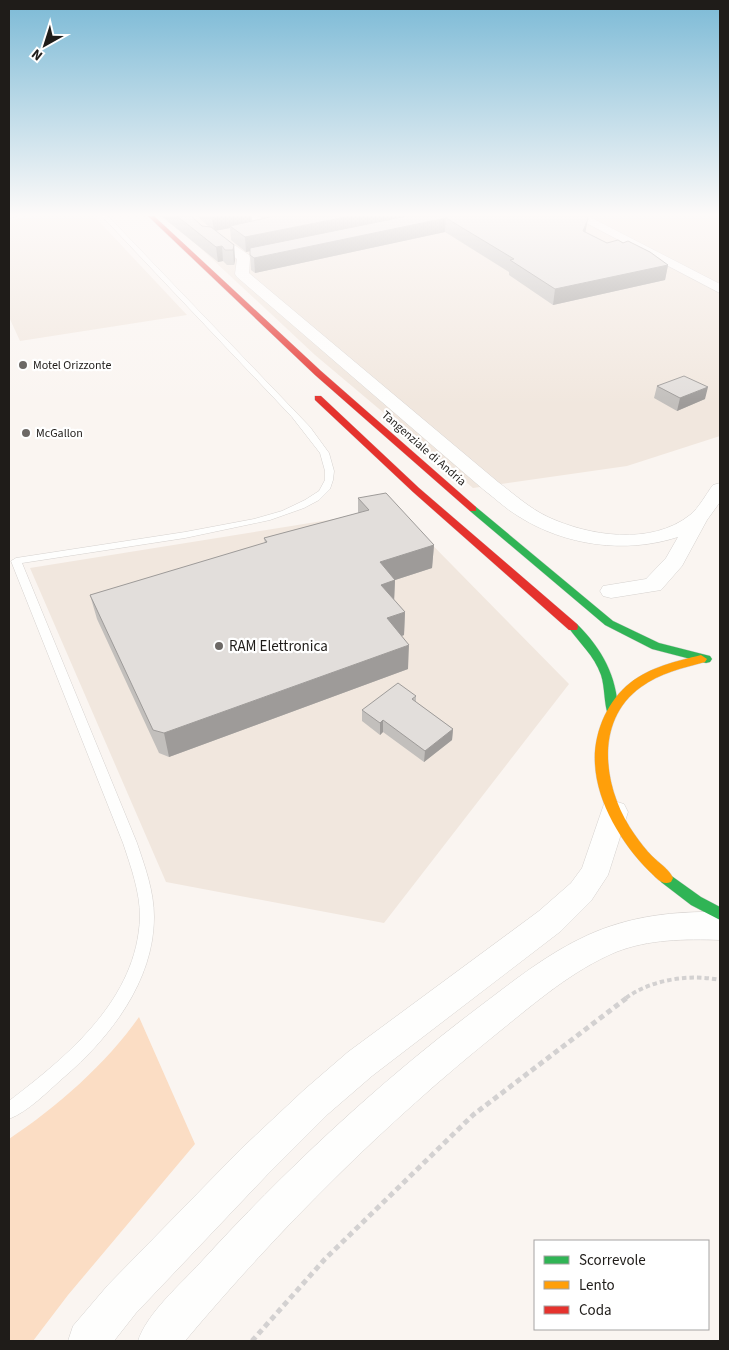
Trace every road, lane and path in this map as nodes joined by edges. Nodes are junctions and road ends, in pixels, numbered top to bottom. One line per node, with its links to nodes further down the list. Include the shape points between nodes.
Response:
1 (165, 279): 9 (lane, via 294,415 322,449 330,463 329,480 324,491 302,506 277,516 226,528)
2 (216, 279): 11 (main road, Tangenziale di Andria, via 283,343 421,464 609,623 644,642)
3 (248, 279): 8 (street, via 525,512 564,530 605,540 669,534)
4 (701, 279): 5 (street)
5 (720, 289)
6 (309, 390): 13 (main road, Tangenziale di Andria, via 416,490 576,630 607,671 614,695)
7 (720, 489): 8 (street)
8 (698, 519): 10 (street, via 675,561 653,585)
9 (12, 562): 18 (lane, via 130,843 142,880 146,926 142,958 114,1013 73,1061)
10 (611, 591)
11 (706, 658): 12 (main road, Tangenziale di Andria); 13 (main road, Tangenziale di Andria, via 676,665 650,676 629,691)
12 (720, 658)
13 (612, 710): 14 (main road, Tangenziale di Andria, via 603,732 599,757 603,784)
14 (614, 812): 15 (main road, Tangenziale di Andria, via 634,845 664,877); 19 (street, via 594,876 581,892 550,921 367,1058 316,1102 129,1292)
15 (720, 914)
16 (720, 926): 20 (street, via 656,928 626,935 598,945 568,962 522,994 376,1114 285,1201)
17 (720, 980): 21 (path, via 700,976 663,981 630,994 473,1116 325,1259)
18 (9, 1111)
19 (88, 1341)
20 (158, 1341)
21 (252, 1341)

